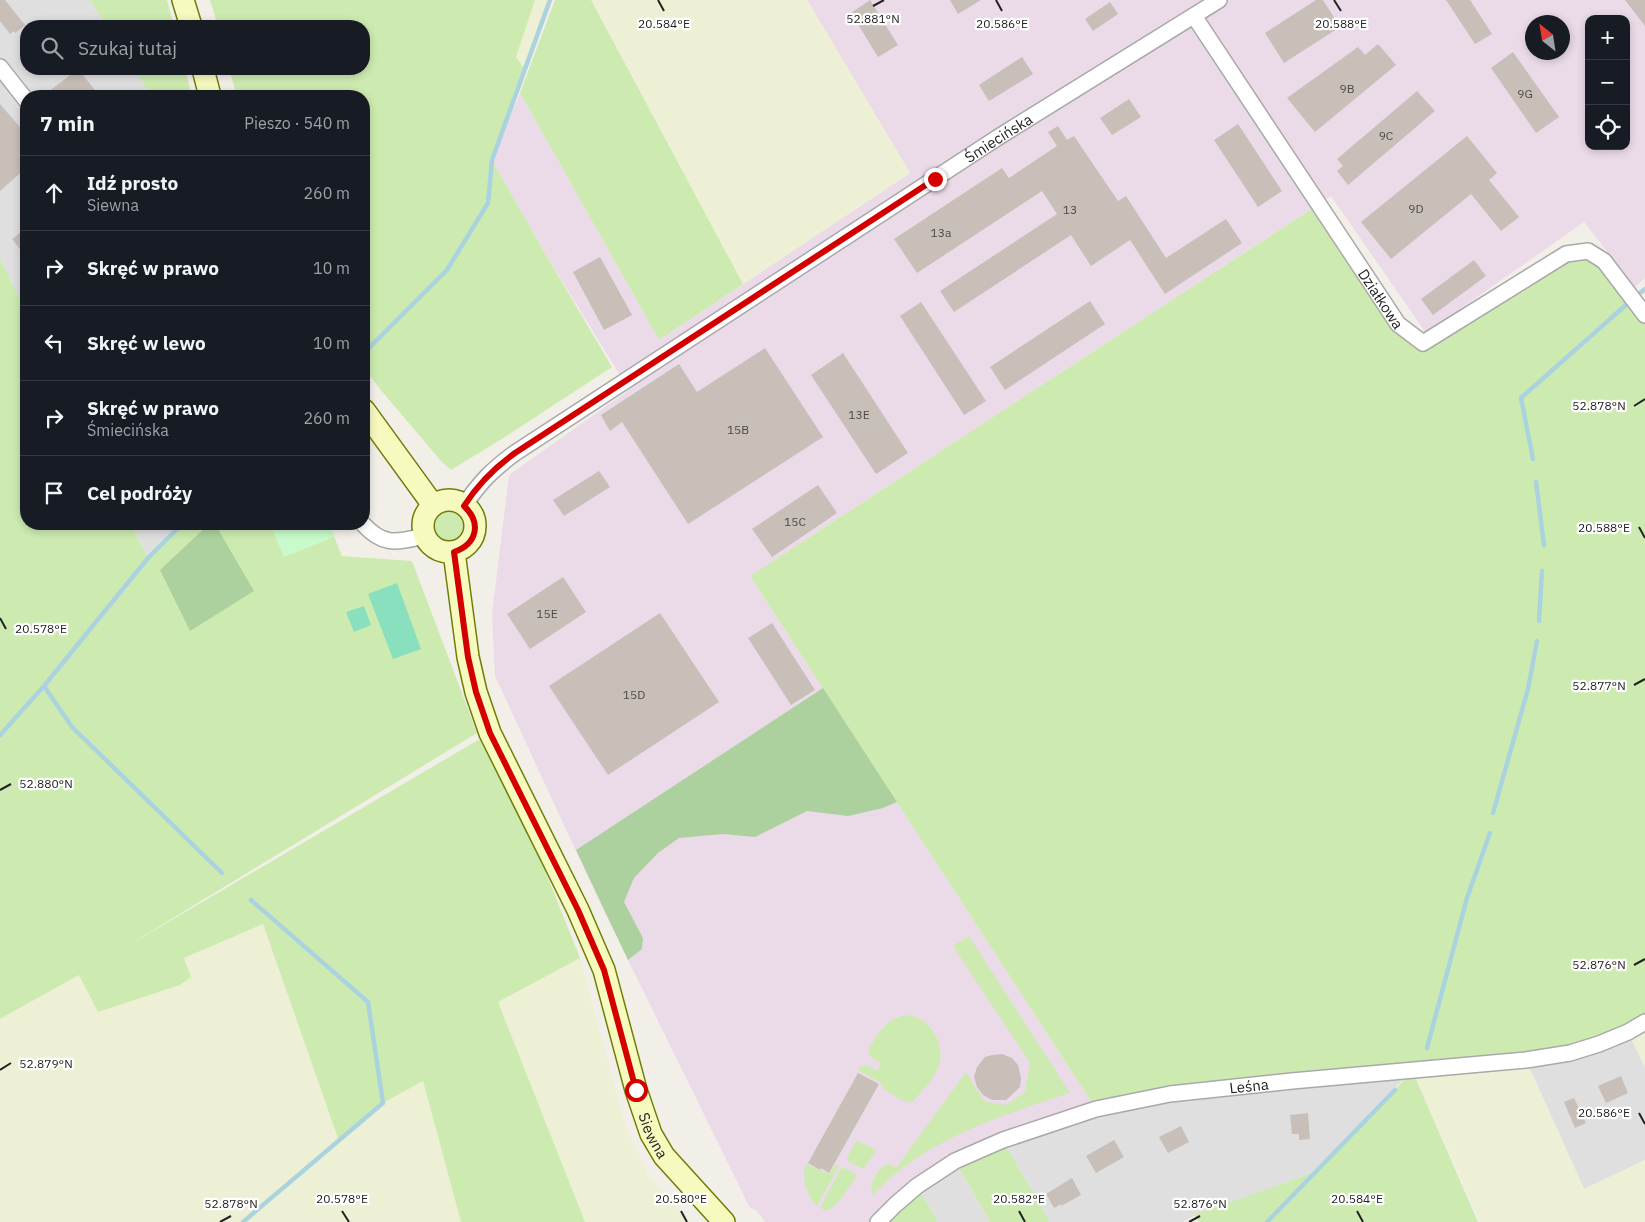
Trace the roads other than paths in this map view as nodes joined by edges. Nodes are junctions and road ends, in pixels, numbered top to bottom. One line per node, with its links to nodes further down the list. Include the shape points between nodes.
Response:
1 (183, 0): 4 (main road)
2 (1219, 0): 3 (street, Śmiecińska)
3 (1194, 16): 9 (street, Działkowa, via 1398,324 1423,343 1566,254 1588,251 1604,261); 12 (street, Śmiecińska, via 997,138 515,453 494,468)
4 (188, 20)
5 (0, 67): 8 (street)
6 (205, 75): 7 (main road)
7 (208, 90)
8 (20, 92)
9 (1645, 315)
10 (370, 418): 11 (main road)
11 (433, 505): 12 (main road, via 448,500); 14 (main road, via 423,519)
12 (464, 506): 15 (main road, via 474,518 475,531 467,546)
13 (368, 530): 14 (street, via 386,541 399,542)
14 (424, 536): 15 (main road, via 439,551)
15 (454, 552): 17 (main road, Siewna, via 468,657 490,733 578,910 604,970 651,1134 664,1156)
16 (1645, 1022): 18 (street, Leśna, via 1599,1044 1570,1053 1526,1060 1292,1080 1180,1093 1096,1109 1003,1140 955,1161 917,1186)
17 (724, 1222)
18 (878, 1222)

